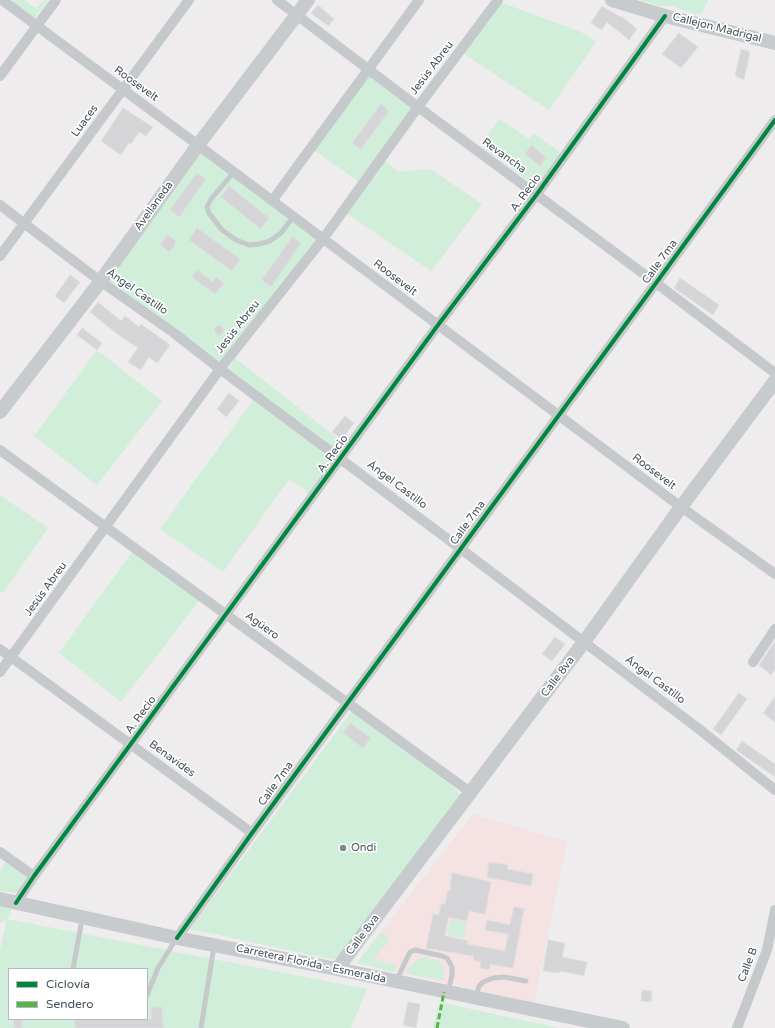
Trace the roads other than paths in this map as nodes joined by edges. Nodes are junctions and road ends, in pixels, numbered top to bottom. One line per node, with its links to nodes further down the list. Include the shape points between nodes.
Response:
1 (2, 0): 11 (street, Roosevelt)
2 (56, 0): 11 (street)
3 (189, 0): 15 (street, Luaces)
4 (277, 0): 9 (street, Revancha)
5 (308, 0): 9 (street, Avellaneda)
6 (419, 0): 13 (street)
7 (498, 0): 16 (street, Jesús Abreu)
8 (612, 0): 10 (street, Callejon Madrigal)
9 (297, 15): 13 (street, Revancha); 18 (street, Avellaneda)
10 (665, 16): 12 (street, Callejon Madrigal); 20 (street, A. Recio)
11 (36, 26): 14 (street); 15 (street, Roosevelt)
12 (775, 43)
13 (369, 69): 16 (street, Revancha); 21 (street)
14 (0, 76)
15 (123, 90): 18 (street, Roosevelt); 24 (street, Luaces)
16 (418, 107): 20 (street, Revancha); 25 (street, Jesús Abreu)
17 (775, 120): 28 (street, Calle 7ma)
18 (198, 145): 19 (street, Roosevelt); 27 (street, Avellaneda)
19 (234, 172): 21 (street, Roosevelt); 23 (lane, via 207,207 222,230 249,245 259,244 270,241 281,233)
20 (536, 194): 28 (street, Revancha); 29 (street, A. Recio)
21 (272, 201): 23 (street, Roosevelt)
22 (0, 205): 24 (street, Ángel Castillo)
23 (293, 217): 25 (street, Roosevelt)
24 (24, 223): 26 (street, Luaces); 27 (street, Ángel Castillo)
25 (323, 239): 29 (street, Roosevelt); 30 (street, Jesús Abreu)
26 (0, 256)
27 (100, 281): 30 (street, Ángel Castillo); 33 (street, Avellaneda)
28 (656, 283): 31 (street, Revancha); 34 (street, Calle 7ma)
29 (438, 325): 34 (street, Roosevelt); 36 (street, A. Recio)
30 (220, 369): 36 (street, Ángel Castillo); 38 (street, Jesús Abreu)
31 (775, 373)
32 (775, 381): 37 (street, Calle 8va)
33 (0, 412)
34 (558, 415): 37 (street, Roosevelt); 39 (street, Calle 7ma)
35 (0, 450): 38 (street, Agüero)
36 (341, 458): 39 (street, Ángel Castillo); 41 (street, A. Recio)
37 (681, 507): 40 (street, Roosevelt); 43 (street, Calle 8va)
38 (106, 527): 41 (street, Agüero); 45 (street, Jesús Abreu)
39 (460, 548): 43 (street, Ángel Castillo); 48 (street, Calle 7ma)
40 (775, 574)
41 (226, 615): 48 (street, Agüero); 49 (street, A. Recio)
42 (775, 629): 46 (street)
43 (584, 642): 50 (street, Ángel Castillo); 51 (street, Calle 8va)
44 (0, 649): 45 (street, Benavides)
45 (11, 658): 47 (street, Jesús Abreu); 49 (street, Benavides)
46 (753, 662)
47 (0, 672)
48 (347, 703): 51 (street, Agüero); 52 (street, Calle 7ma)
49 (132, 744): 52 (street, Benavides); 54 (street, A. Recio)
50 (775, 790)
51 (470, 792): 62 (street, Calle 8va)
52 (252, 833): 59 (street, Calle 7ma)
53 (0, 852): 54 (street)
54 (34, 876): 56 (street, A. Recio)
55 (0, 900): 56 (street, Carretera Florida - Esmeralda)
56 (16, 903): 58 (street, Carretera Florida - Esmeralda)
57 (775, 910): 70 (street, Calle B, via 767,950)
58 (82, 918): 59 (street, Carretera Florida - Esmeralda); 61 (lane)
59 (177, 938): 60 (street, Carretera Florida - Esmeralda); 65 (lane, via 158,968)
60 (214, 944): 62 (street, Carretera Florida - Esmeralda); 68 (lane)
61 (73, 968)
62 (337, 969): 64 (street, Carretera Florida - Esmeralda)
63 (526, 981): 67 (lane, via 504,977 492,978 479,986)
64 (395, 982): 66 (street, Carretera Florida - Esmeralda); 66 (lane, via 410,952 415,950 442,956 450,961 452,975)
65 (148, 993)
66 (448, 993): 67 (street, Carretera Florida - Esmeralda)
67 (476, 998): 69 (street, Carretera Florida - Esmeralda)
68 (201, 1028)
69 (623, 1028)
70 (737, 1028)

